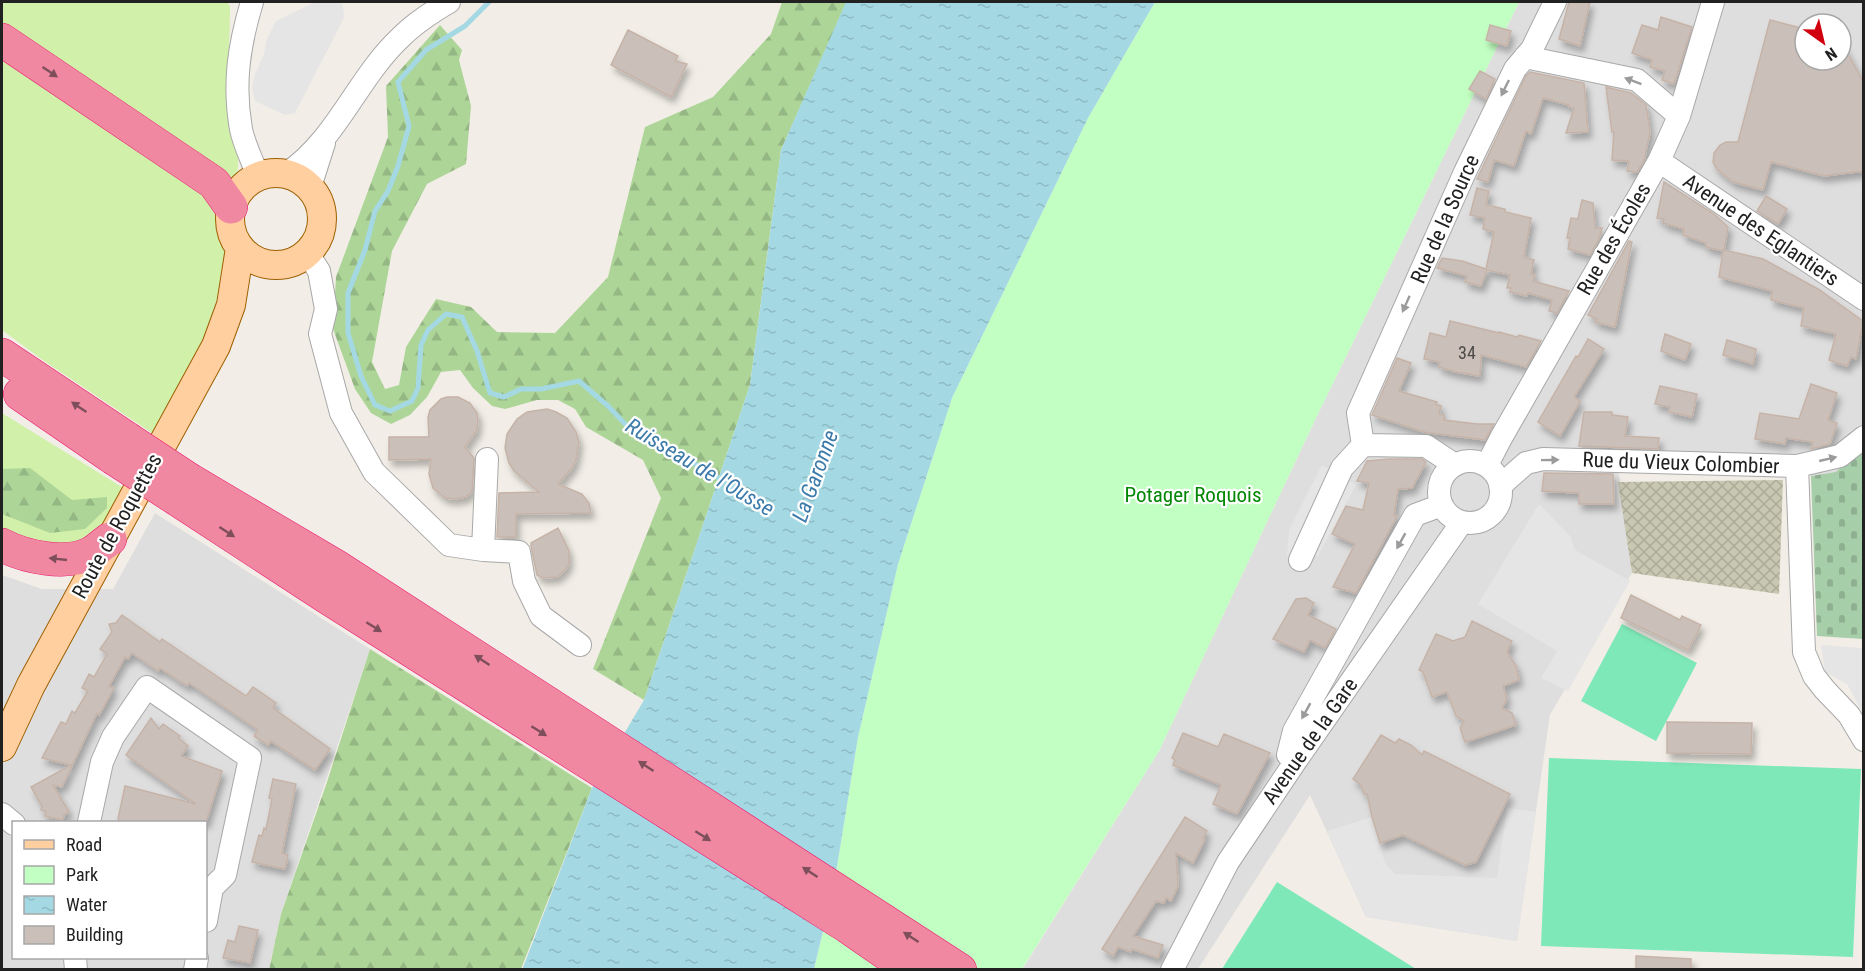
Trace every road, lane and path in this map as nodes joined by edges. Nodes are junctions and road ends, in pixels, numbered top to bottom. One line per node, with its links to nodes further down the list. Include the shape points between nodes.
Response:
1 (252, 2): 9 (street, via 237,66 241,131)
2 (449, 2): 9 (street, via 400,37 327,136)
3 (1555, 2): 6 (street, Rue de la Source)
4 (1713, 2): 7 (street, Rue des Écoles)
5 (2, 40): 10 (highway, one-way to 10, via 214,183)
6 (1526, 57): 7 (street, one-way to 6, via 1637,81); 19 (street, Rue de la Source, one-way to 19, via 1515,69 1465,172 1358,413)
7 (1679, 116): 8 (street, Rue des Écoles)
8 (1659, 161): 14 (street, Avenue des Eglantiers); 23 (street, Rue des Écoles)
9 (285, 179): 10 (main road, via 248,183); 12 (main road, via 318,200 321,229)
10 (231, 207): 11 (main road, via 233,236)
11 (240, 248): 13 (main road); 15 (main road, Route de Roquettes)
12 (308, 254): 13 (main road, via 279,266); 30 (street, via 319,271 326,309 320,334 341,413 374,472 449,545)
13 (264, 264): 15 (main road, Route de Roquettes)
14 (1863, 299)
15 (231, 305): 28 (main road, Route de Roquettes, via 216,346)
16 (2, 355): 20 (highway, one-way to 16)
17 (2, 381): 20 (highway)
18 (1863, 437): 24 (street, Rue du Vieux Colombier, one-way to 18, via 1840,456)
19 (1362, 444): 22 (street, via 1426,446); 31 (street, via 1342,468)
20 (120, 448): 38 (highway, bridge)
21 (488, 459): 30 (street)
22 (1455, 465): 23 (street, via 1475,460); 26 (street, via 1440,483)
23 (1487, 465): 25 (street)
24 (1797, 466): 25 (street, Rue du Vieux Colombier, one-way to 24, via 1526,463 1543,459); 33 (street, via 1804,652 1814,676 1850,715)
25 (1500, 486): 27 (street, via 1499,502 1486,518)
26 (1442, 505): 27 (street, via 1452,518); 35 (street, one-way to 35, via 1415,514 1294,731 1288,755)
27 (1462, 522): 35 (street, Avenue de la Gare)
28 (110, 538): 29 (highway, one-way to 29, via 90,553 66,560 16,552); 34 (main road, Route de Roquettes)
29 (2, 545)
30 (483, 550): 32 (street, via 519,552 524,581 541,616)
31 (1300, 560)
32 (580, 645)
33 (1863, 740)
34 (2, 747)
35 (1295, 762): 42 (street, Avenue de la Gare, via 1228,862)
36 (89, 821): 37 (street, via 102,762 113,737 147,687 250,758)
37 (215, 873): 39 (street)
38 (854, 915): 40 (highway); 41 (highway, one-way to 38)
39 (207, 916)
40 (910, 969)
41 (960, 969)
42 (1172, 969)

